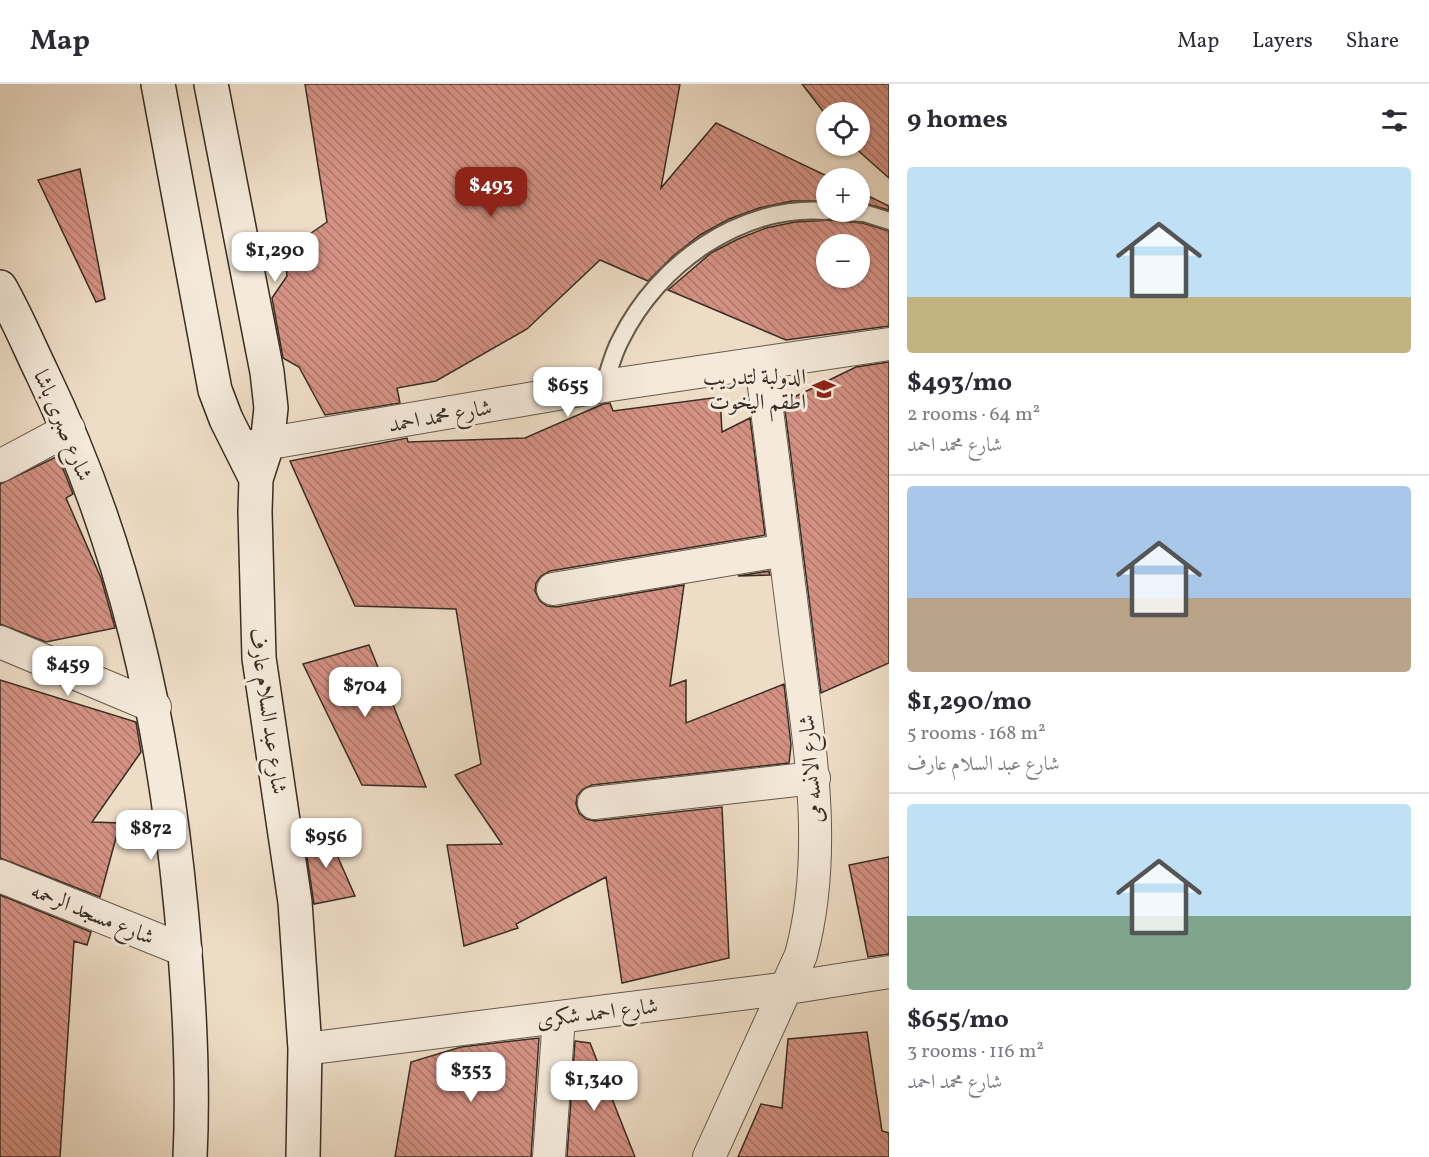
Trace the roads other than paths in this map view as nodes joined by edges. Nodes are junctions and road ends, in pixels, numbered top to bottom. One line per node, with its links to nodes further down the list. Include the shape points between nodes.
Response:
1 (158, 84): 11 (street, via 215,390)
2 (211, 84): 11 (street, شارع عبد السلام عارف, via 267,372 271,408)
3 (816, 212): 9 (lane, via 766,217 721,235 679,262 645,298 620,340)
4 (870, 215): 5 (lane)
5 (889, 221)
6 (0, 288): 10 (street, شارع صبرى باشا)
7 (889, 344): 8 (street, شارع محمد احمد)
8 (761, 363): 9 (street, شارع محمد احمد); 13 (street, شارع الانسه مى)
9 (604, 386): 11 (street, شارع محمد احمد)
10 (69, 429): 12 (street); 16 (street, شارع صبرى باشا, via 119,566)
11 (254, 447): 24 (street, شارع عبد السلام عارف, via 259,658 295,902)
12 (0, 466)
13 (785, 550): 14 (street); 17 (street, شارع الانسه مى)
14 (553, 589)
15 (0, 642): 16 (street)
16 (155, 707): 20 (street, via 174,827)
17 (814, 778): 18 (street); 22 (street, شارع الانسه مى, via 814,890 810,920)
18 (594, 802)
19 (0, 876): 20 (street, شارع مسجد الرحمه)
20 (186, 951): 25 (street, via 191,1050)
21 (889, 972): 22 (street, شارع احمد شكرى)
22 (788, 988): 23 (street, شارع احمد شكرى); 28 (street, شارع الانسه مى)
23 (559, 1017): 24 (street, شارع احمد شكرى); 27 (street)
24 (305, 1049): 26 (street, شارع عبد السلام عارف)
25 (190, 1157)
26 (303, 1157)
27 (549, 1157)
28 (709, 1157)

